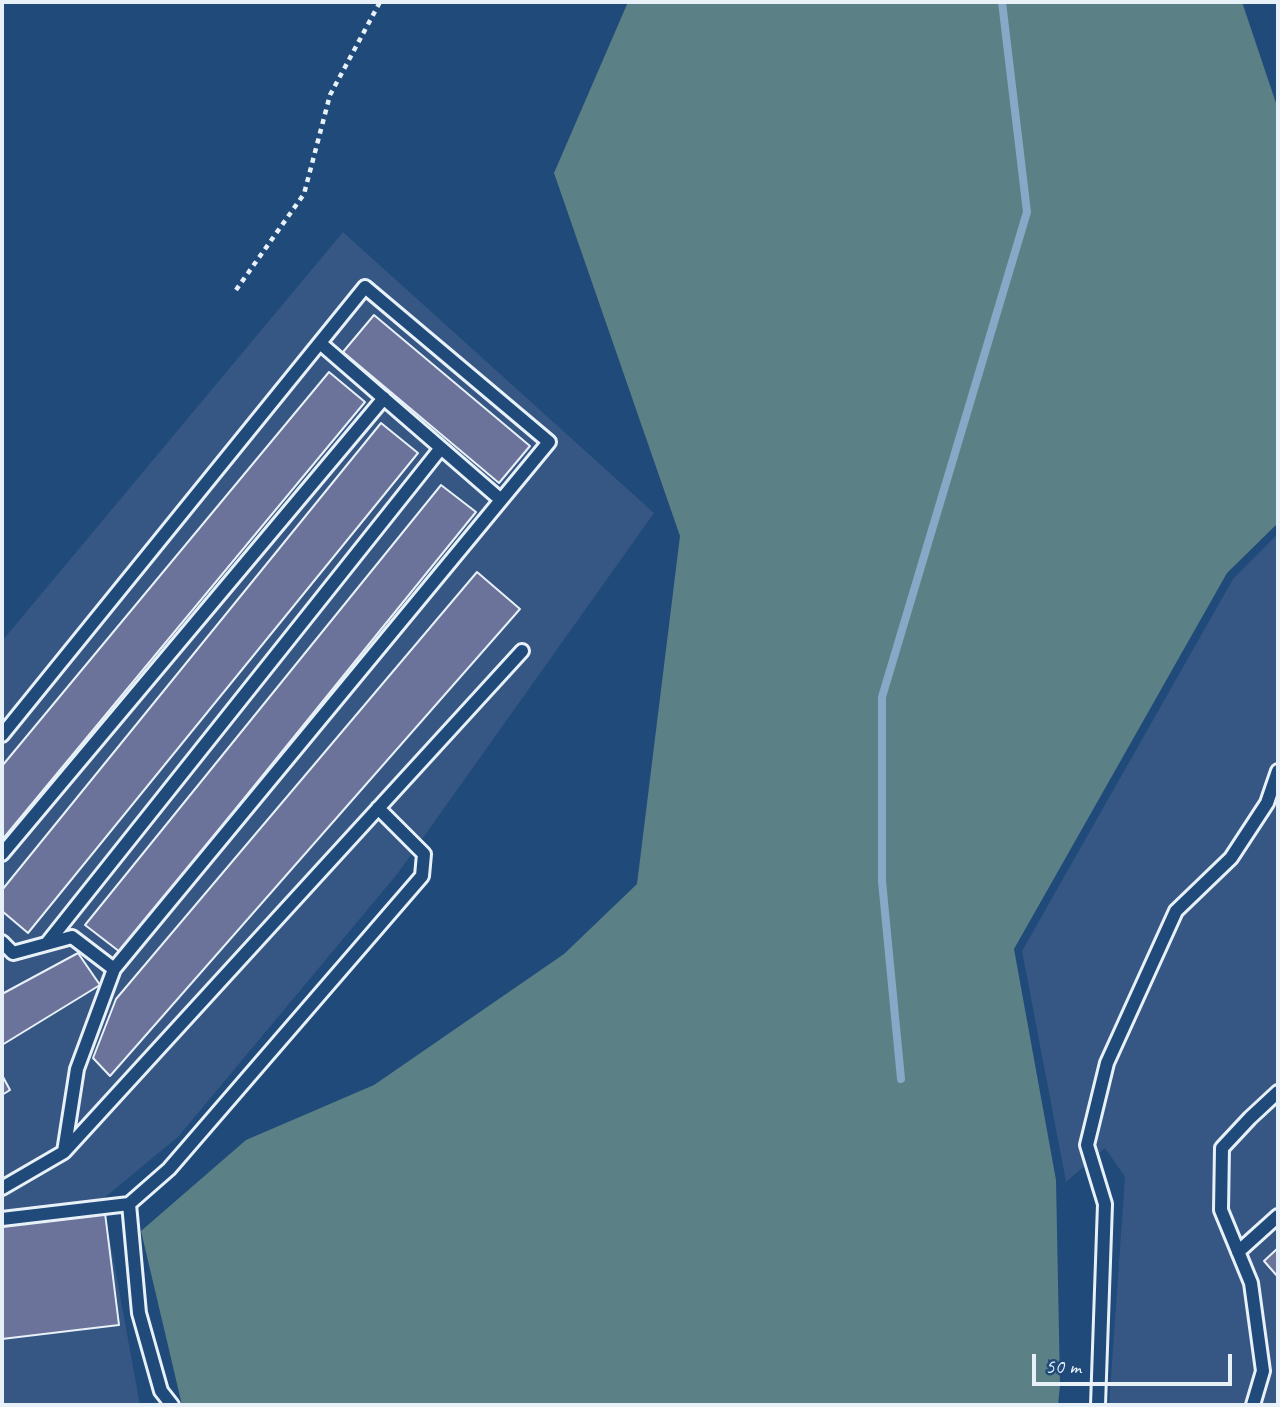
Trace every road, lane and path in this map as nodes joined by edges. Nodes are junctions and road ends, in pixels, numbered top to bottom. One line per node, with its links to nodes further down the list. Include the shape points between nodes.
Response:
1 (380, 2): 2 (path, via 330,95 304,194)
2 (236, 290)
3 (320, 343): 4 (lane); 6 (lane, via 365,287 549,442); 8 (lane)
4 (384, 398): 5 (lane); 11 (lane)
5 (441, 448): 6 (lane); 13 (lane)
6 (501, 500): 14 (lane)
7 (522, 651): 10 (lane)
8 (2, 735)
9 (1278, 771): 23 (lane, via 1267,803 1231,858 1176,911 1107,1063 1087,1145 1105,1204)
10 (378, 808): 16 (lane); 18 (lane, via 424,854 422,876 169,1169)
11 (2, 854)
12 (2, 942): 13 (lane, via 13,953)
13 (48, 942): 14 (lane, via 72,937)
14 (114, 969): 16 (lane, via 77,1069)
15 (1278, 1093): 21 (lane, via 1222,1148 1221,1210)
16 (64, 1152): 17 (lane)
17 (2, 1188)
18 (129, 1203): 20 (lane); 22 (lane, via 139,1313 161,1391)
19 (1278, 1216): 21 (lane)
20 (2, 1219)
21 (1238, 1252): 24 (lane, via 1251,1283 1263,1371)
22 (172, 1405)
23 (1098, 1405)
24 (1253, 1405)

